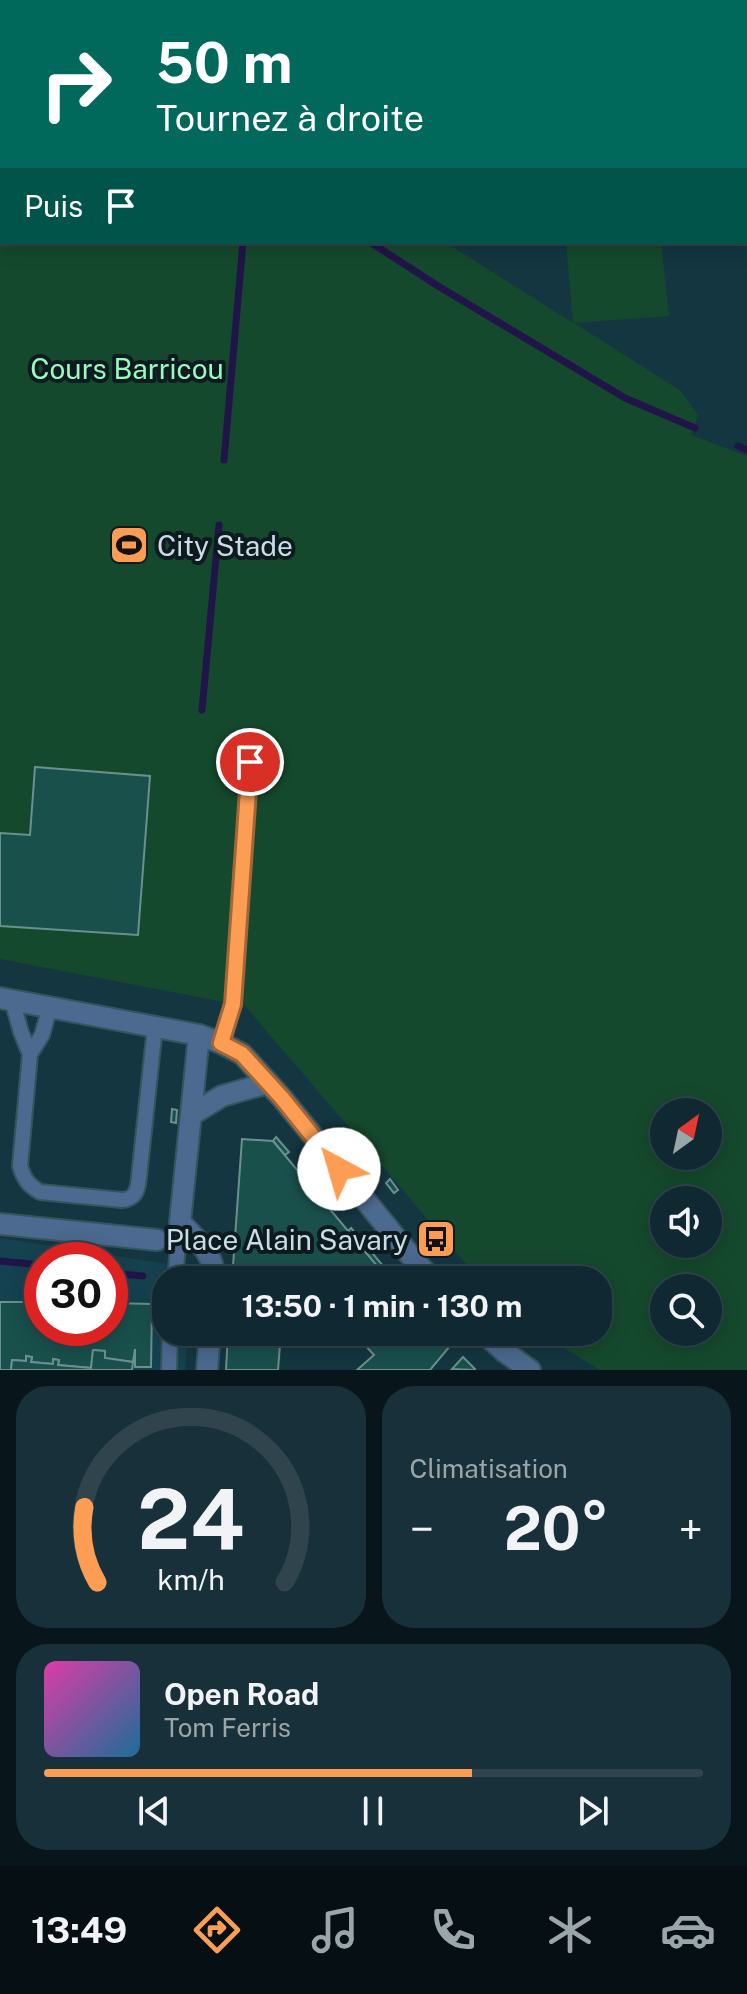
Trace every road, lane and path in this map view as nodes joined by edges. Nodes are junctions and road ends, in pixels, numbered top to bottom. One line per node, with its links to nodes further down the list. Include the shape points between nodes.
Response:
1 (250, 762): 6 (lane, via 233,1004)
2 (6, 999): 3 (street); 7 (lane)
3 (50, 1007): 4 (street); 7 (lane)
4 (155, 1027): 5 (street); 7 (lane, via 139,1182 128,1200 40,1192 25,1180 20,1166)
5 (199, 1035): 6 (street); 9 (street)
6 (221, 1043): 8 (street, via 242,1054)
7 (30, 1054)
8 (268, 1083): 9 (street, via 222,1096); 15 (street)
9 (191, 1115): 10 (street)
10 (180, 1222): 13 (lane); 14 (street, via 208,1251)
11 (0, 1224): 12 (street)
12 (157, 1240)
13 (176, 1266)
14 (213, 1266)
15 (420, 1266)
16 (170, 1346): 19 (lane)
17 (209, 1346): 20 (street)
18 (498, 1346): 21 (street)
19 (169, 1370)
20 (207, 1370)
21 (530, 1370)

